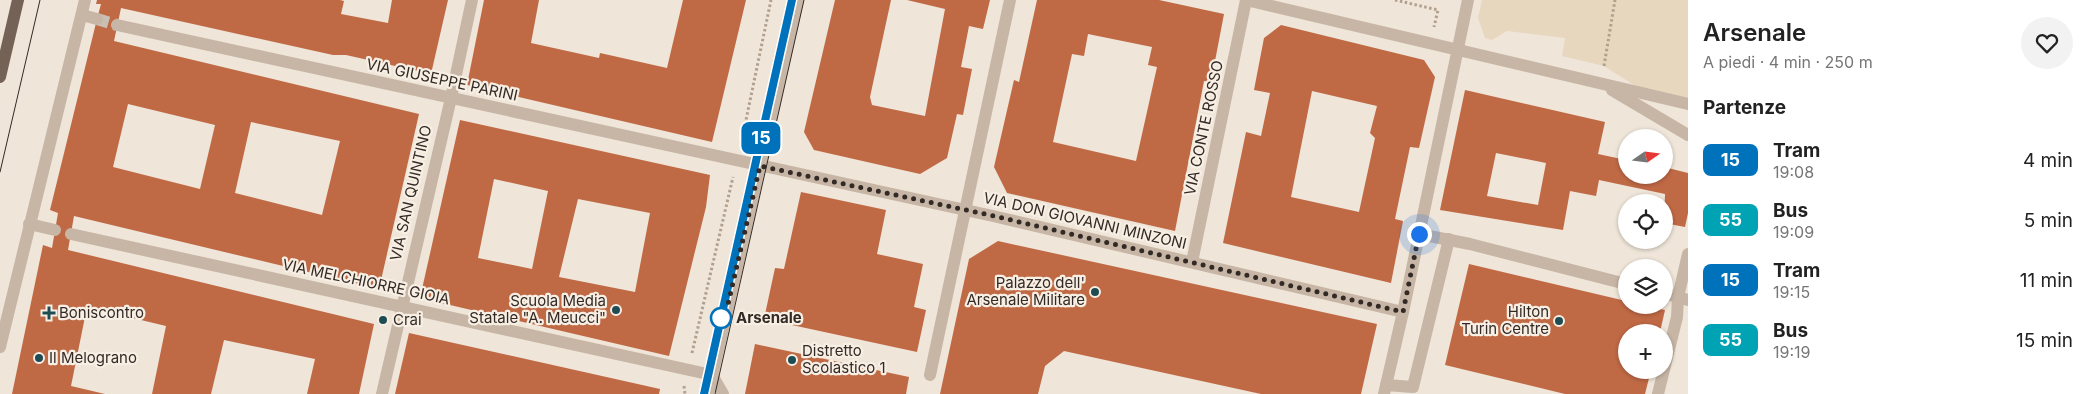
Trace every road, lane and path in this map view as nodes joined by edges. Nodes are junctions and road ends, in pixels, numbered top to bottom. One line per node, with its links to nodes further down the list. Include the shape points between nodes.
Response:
1 (18, 0): 16 (main road)
2 (85, 0): 12 (street)
3 (472, 0): 18 (street, VIA SAN QUINTINO)
4 (771, 0): 21 (path)
5 (798, 0): 22 (street)
6 (1010, 0): 23 (street)
7 (1246, 0): 15 (street); 30 (street, VIA CONTE ROSSO)
8 (1395, 0): 11 (path)
9 (1468, 0): 15 (street)
10 (1615, 0): 17 (path)
11 (1438, 10)
12 (82, 15): 13 (street); 24 (street)
13 (98, 19)
14 (117, 25): 18 (street, VIA GIUSEPPE PARINI)
15 (1458, 49): 17 (street); 27 (street)
16 (0, 77)
17 (1601, 83): 19 (street); 20 (street)
18 (451, 98): 21 (street, VIA GIUSEPPE PARINI); 33 (street, VIA SAN QUINTINO)
19 (1688, 104)
20 (1688, 135)
21 (736, 161): 22 (street, VIA GIUSEPPE PARINI); 36 (path)
22 (760, 166): 23 (street, VIA DON GIOVANNI MINZONI); 37 (street)
23 (965, 211): 30 (street, VIA DON GIOVANNI MINZONI); 38 (street)
24 (29, 224): 25 (street); 35 (street)
25 (54, 230)
26 (71, 234): 33 (street, VIA MELCHIORRE GIOIA)
27 (1419, 234): 28 (street); 34 (street)
28 (1449, 239): 31 (street); 39 (street, via 1413,387)
29 (1688, 254): 32 (street)
30 (1192, 262): 34 (street, VIA DON GIOVANNI MINZONI)
31 (1618, 282)
32 (1683, 299): 44 (street)
33 (402, 307): 36 (street, VIA MELCHIORRE GIOIA); 40 (street, VIA SAN QUINTINO)
34 (1403, 312): 39 (street)
35 (0, 347)
36 (688, 369): 37 (street, VIA MELCHIORRE GIOIA); 41 (path, via 683,389)
37 (712, 374): 42 (street); 43 (street)
38 (930, 375)
39 (1385, 389)
40 (382, 394)
41 (685, 394)
42 (708, 394)
43 (723, 394)
44 (1658, 394)

